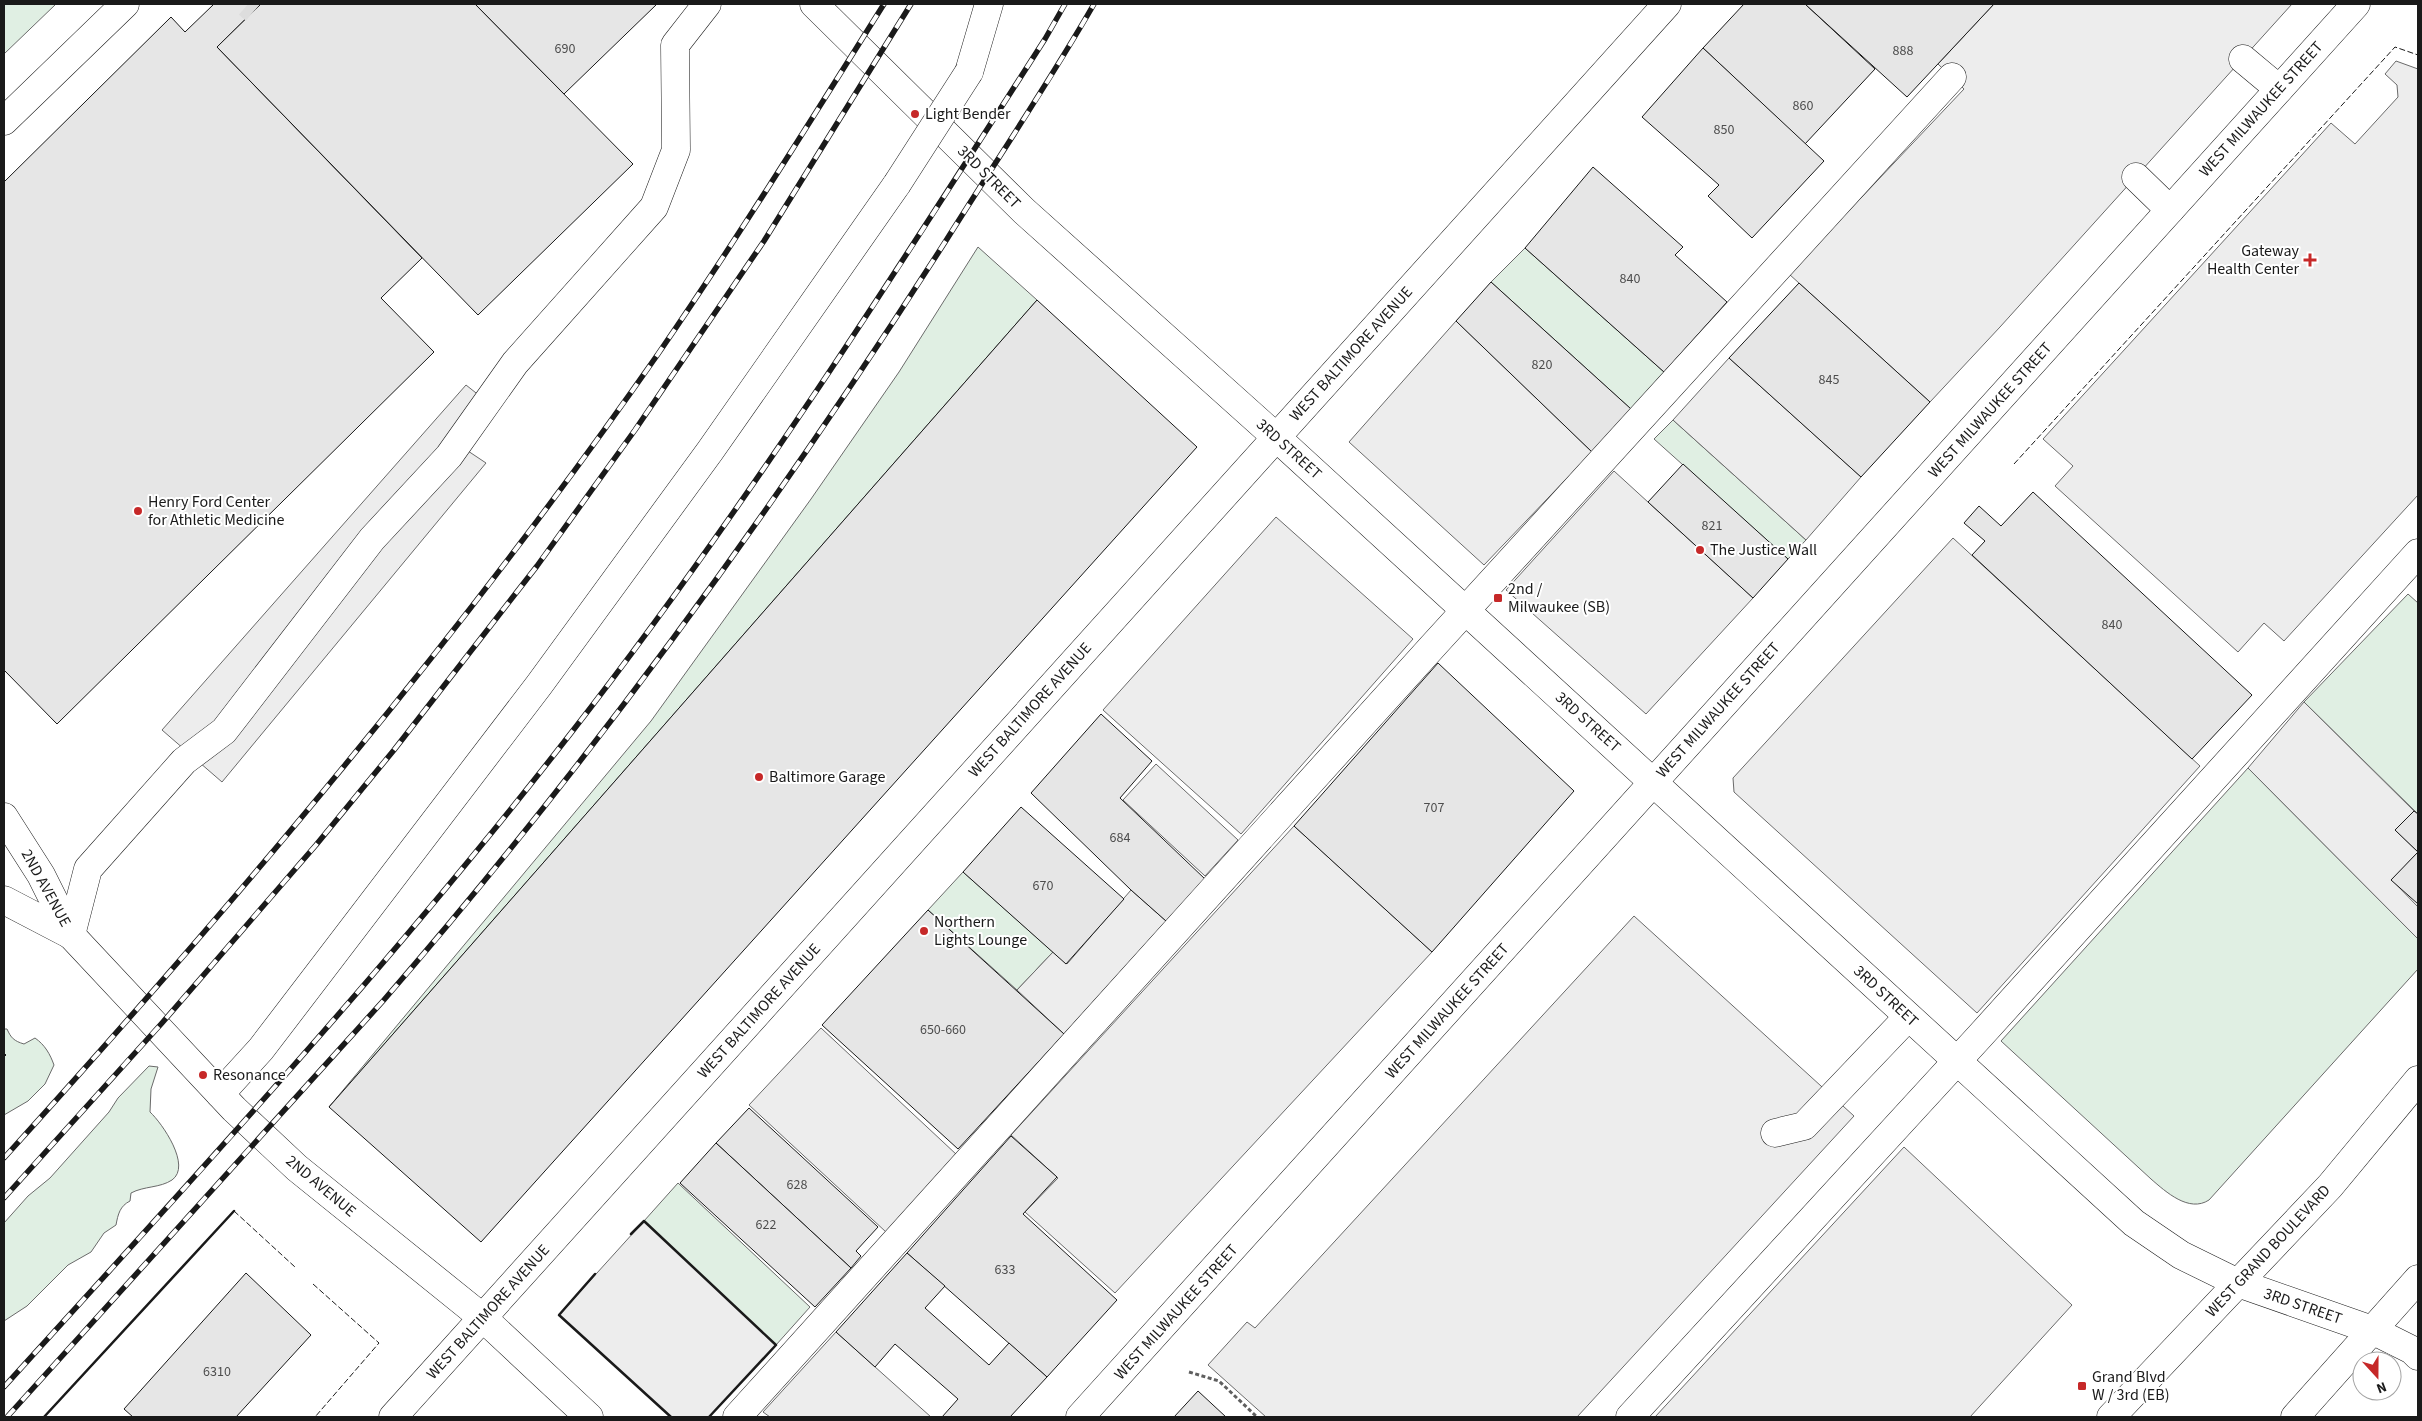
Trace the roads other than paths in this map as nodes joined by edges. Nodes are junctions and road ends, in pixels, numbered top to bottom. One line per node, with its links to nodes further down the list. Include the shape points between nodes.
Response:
1 (125, 4): 10 (street)
2 (707, 4): 19 (street, via 676,45 676,150 654,207 515,363 449,456 372,539 224,731 184,761 88,870)
3 (814, 4): 13 (street, 3RD STREET, via 1024,211)
4 (989, 4): 23 (street, bridge, via 970,72 897,184 710,451 539,685 261,1049)
5 (1666, 4): 13 (street, WEST BALTIMORE AVENUE)
6 (2356, 4): 9 (street, WEST MILWAUKEE STREET)
7 (2243, 59): 9 (street)
8 (1952, 77): 15 (street)
9 (2279, 90): 12 (street, WEST MILWAUKEE STREET)
10 (4, 121)
11 (2136, 177): 12 (street)
12 (2170, 210): 16 (street, WEST MILWAUKEE STREET)
13 (1276, 437): 15 (street, 3RD STREET); 27 (street, WEST BALTIMORE AVENUE)
14 (2418, 552): 21 (street)
15 (1466, 610): 16 (street, 3RD STREET); 32 (street)
16 (1653, 782): 20 (street, 3RD STREET); 33 (street, WEST MILWAUKEE STREET)
17 (4, 817): 19 (street, 2ND AVENUE, via 41,875)
18 (4, 900): 19 (street, 2ND AVENUE)
19 (71, 935): 23 (street, 2ND AVENUE)
20 (1908, 1016): 21 (street, 3RD STREET); 24 (street, via 1804,1126)
21 (1957, 1062): 26 (street, 3RD STREET, via 2134,1223 2180,1254); 34 (street)
22 (2418, 1080): 26 (street, WEST GRAND BOULEVARD, via 2330,1186)
23 (220, 1094): 27 (street, 2ND AVENUE, via 297,1168)
24 (1775, 1133)
25 (2418, 1279): 28 (street)
26 (2238, 1283): 28 (street, 3RD STREET); 35 (street, WEST GRAND BOULEVARD)
27 (483, 1318): 30 (street, WEST BALTIMORE AVENUE); 31 (street, 2ND AVENUE)
28 (2372, 1330): 29 (street, 3RD STREET); 36 (street)
29 (2418, 1356)
30 (393, 1417)
31 (589, 1417)
32 (737, 1417)
33 (1080, 1417)
34 (1630, 1417)
35 (2111, 1417)
36 (2295, 1417)

